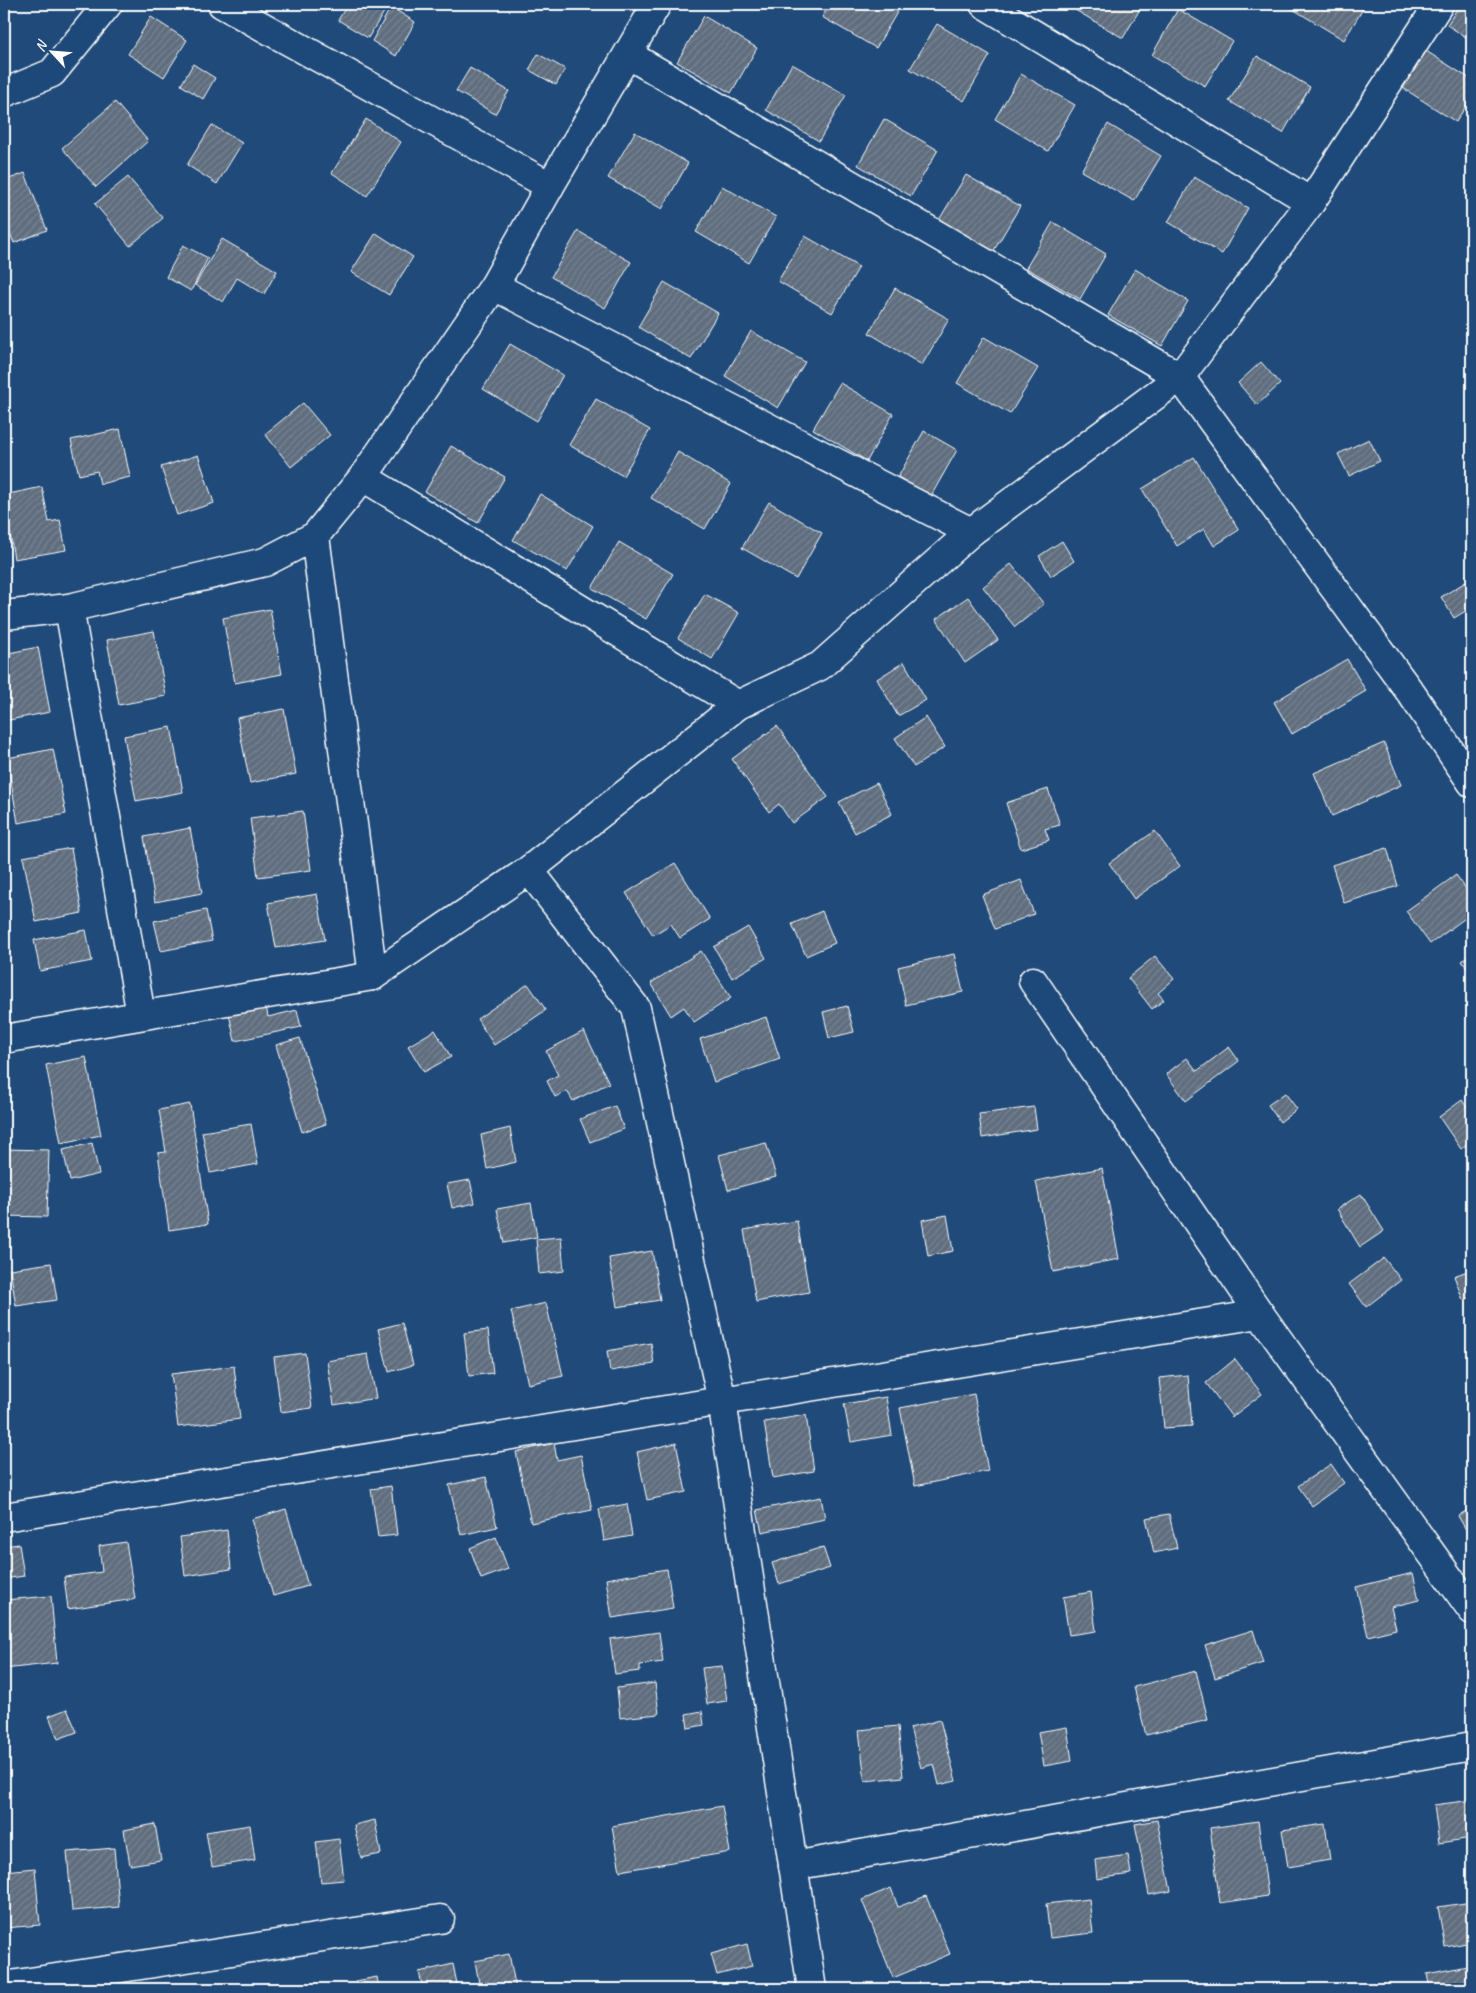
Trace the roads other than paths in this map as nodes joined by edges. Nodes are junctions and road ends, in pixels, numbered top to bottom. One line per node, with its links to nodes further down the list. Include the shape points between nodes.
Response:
1 (108, 4): 7 (street, via 52,73)
2 (222, 4): 8 (street)
3 (657, 4): 6 (street)
4 (984, 4): 9 (street)
5 (1440, 4): 9 (street)
6 (629, 55): 8 (street); 11 (street)
7 (4, 93)
8 (550, 186): 10 (street)
9 (1310, 202): 11 (street)
10 (494, 286): 12 (street); 13 (street)
11 (1180, 376): 13 (street); 18 (street, via 1413,696)
12 (363, 477): 14 (street); 17 (street)
13 (971, 532): 17 (street, via 820,666)
14 (315, 536): 15 (street, via 265,562); 20 (street)
15 (69, 608): 16 (street); 22 (street)
16 (4, 615)
17 (738, 705): 19 (street)
18 (1472, 783)
19 (529, 870): 20 (street); 25 (street, via 636,1008)
20 (373, 976): 22 (street)
21 (1033, 981): 24 (street)
22 (141, 1015): 23 (street)
23 (4, 1039)
24 (1260, 1314): 25 (street); 27 (street)
25 (722, 1401): 26 (street); 29 (street)
26 (4, 1517)
27 (1472, 1610)
28 (1472, 1746): 29 (street)
29 (793, 1866): 32 (street)
30 (440, 1919): 31 (street)
31 (4, 1986)
32 (812, 1989)

